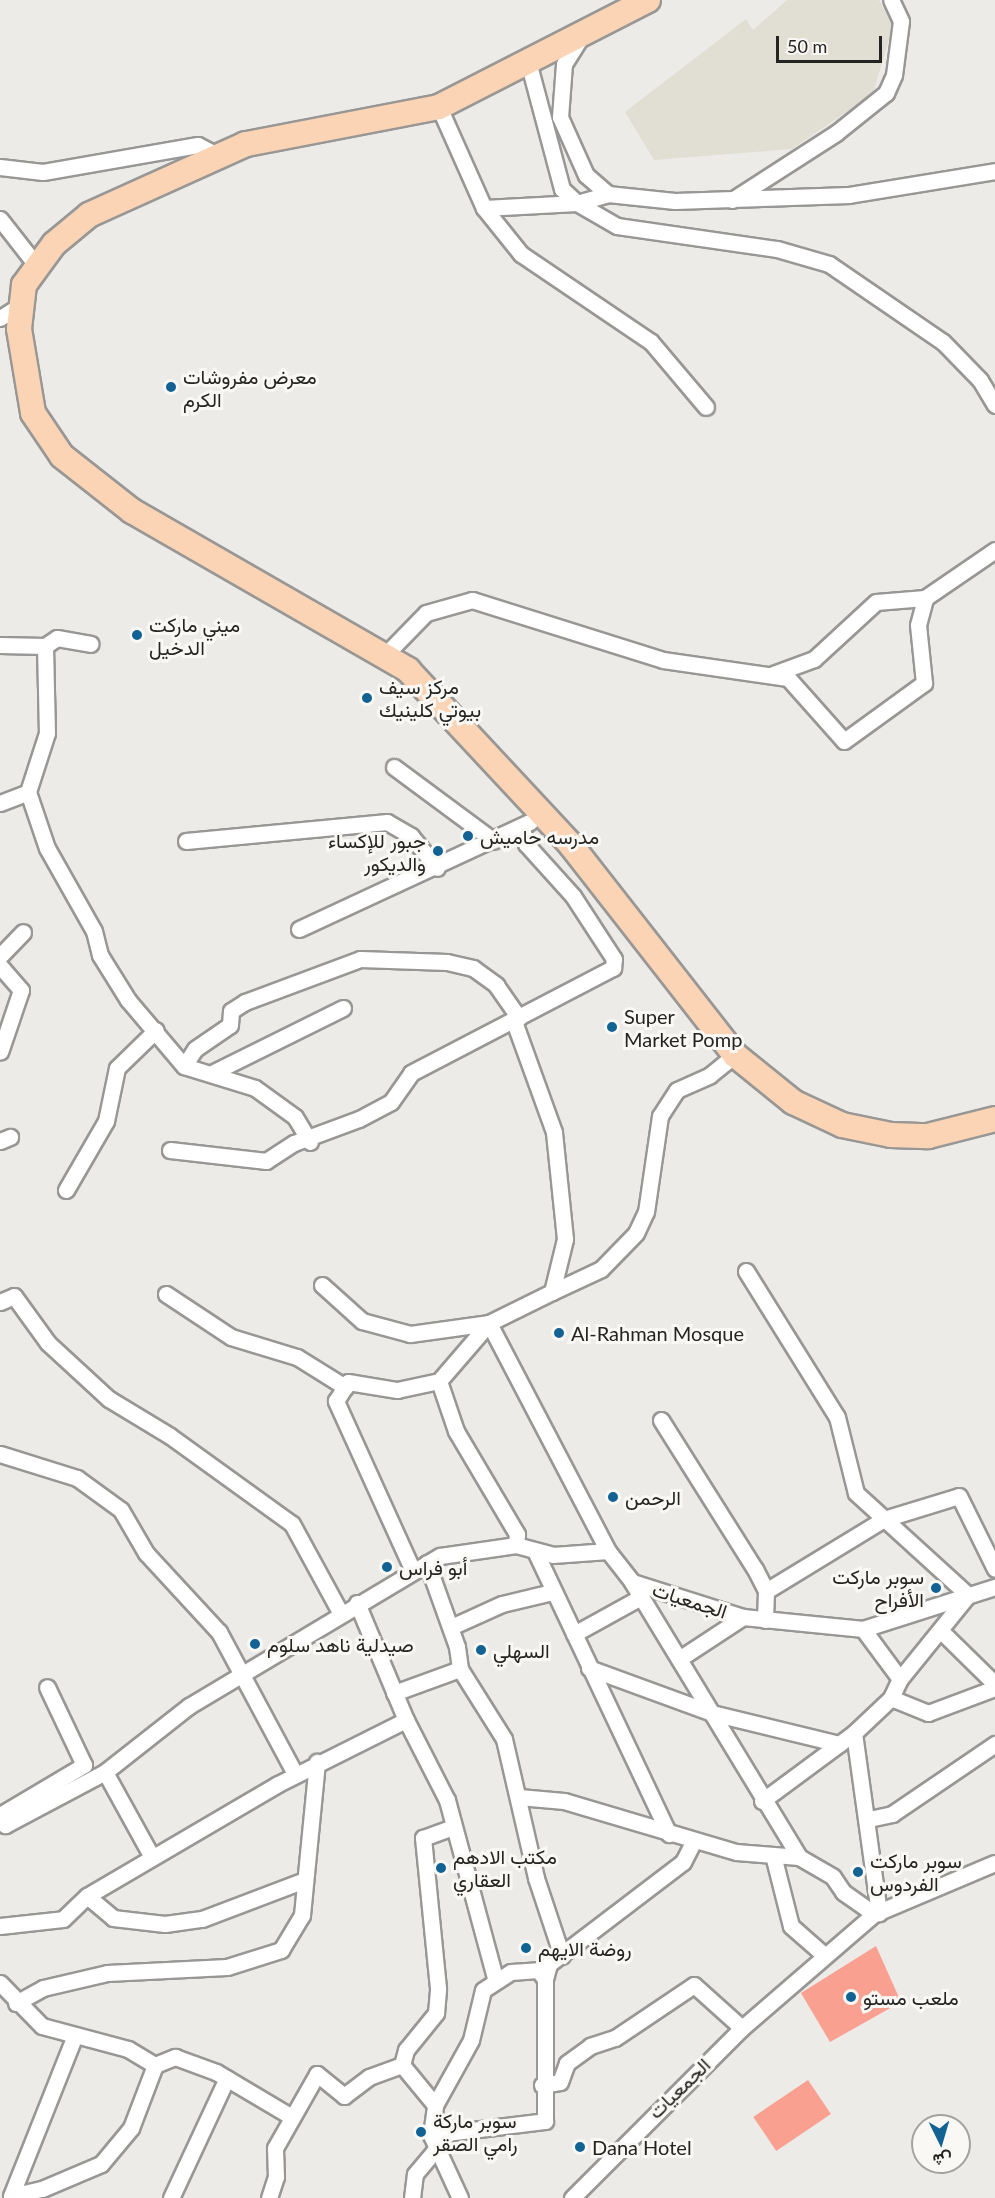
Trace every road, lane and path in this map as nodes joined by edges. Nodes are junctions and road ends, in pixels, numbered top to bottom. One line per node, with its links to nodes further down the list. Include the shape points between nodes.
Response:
1 (648, 0): 3 (main road)
2 (891, 0): 10 (street, via 902,21 894,75 886,93 836,133)
3 (581, 38): 4 (main road); 9 (street, via 564,64 560,117 586,175)
4 (529, 65): 5 (main road); 11 (street, via 562,189)
5 (439, 107): 6 (main road, via 303,130); 12 (street)
6 (215, 154): 7 (street, via 198,145 43,172); 14 (main road, via 89,215)
7 (0, 167)
8 (995, 171): 10 (street, via 849,195)
9 (608, 194): 10 (street); 11 (street)
10 (732, 200)
11 (577, 203): 12 (street); 16 (street, via 616,226 777,249 829,264 943,342 980,380)
12 (484, 208): 17 (street, via 540,269 651,342)
13 (0, 219): 14 (street)
14 (36, 265): 15 (main road)
15 (9, 312): 23 (main road, via 33,413 62,456 157,527)
16 (995, 405)
17 (706, 407)
18 (995, 550): 19 (street)
19 (925, 598): 24 (street, via 876,602 814,659); 24 (street, via 918,625 924,683 844,741 798,683)
20 (90, 644): 22 (street, via 57,638)
21 (0, 645): 22 (street)
22 (45, 646): 26 (street, via 47,733)
23 (386, 654): 24 (street, via 426,613 472,600 663,660); 28 (main road, via 475,736)
24 (773, 674)
25 (394, 767): 31 (street)
26 (28, 792): 27 (street); 39 (street, via 48,848 94,931 100,955 128,1000)
27 (0, 803)
28 (542, 813): 29 (street); 41 (main road)
29 (522, 828): 31 (street); 38 (street, via 526,844 573,896 614,959 605,974)
30 (186, 841): 32 (street, via 387,822 411,836)
31 (494, 841): 32 (street)
32 (437, 868): 33 (street)
33 (299, 929)
34 (24, 932): 35 (street)
35 (0, 956)
36 (0, 966): 40 (street, via 21,990)
37 (343, 1008): 43 (street)
38 (516, 1018): 42 (street, via 496,985 473,968 441,961 360,959 245,1002 231,1011 230,1025 195,1049); 45 (street, via 411,1073 391,1101); 50 (street, via 542,1089 560,1165 565,1239)
39 (156, 1030): 42 (street); 47 (street, via 117,1068 106,1121)
40 (0, 1052)
41 (735, 1055): 44 (main road, via 793,1102 842,1125 928,1136); 50 (street, via 710,1075 677,1090 660,1116 646,1212 636,1233 602,1269)
42 (184, 1066): 43 (street)
43 (214, 1072): 45 (street, via 273,1099 295,1117)
44 (995, 1119)
45 (310, 1142): 46 (street, via 294,1143 266,1161)
46 (170, 1150)
47 (66, 1190)
48 (746, 1271): 58 (street, via 837,1417 856,1493)
49 (322, 1285): 53 (street, via 362,1321 410,1334)
50 (552, 1292): 53 (street)
51 (166, 1294): 55 (street, via 231,1337 297,1357)
52 (0, 1302): 71 (street, via 14,1296 52,1348 109,1399 170,1436 292,1524)
53 (489, 1323): 54 (street); 60 (street)
54 (439, 1381): 55 (street, via 397,1390 348,1382); 59 (street, via 456,1431 517,1534)
55 (345, 1387): 62 (street, via 336,1401 339,1411)
56 (660, 1420): 66 (street)
57 (0, 1454): 81 (street, via 77,1478 107,1497 162,1572 204,1612)
58 (884, 1519): 63 (street, via 959,1496); 66 (street); 68 (street)
59 (516, 1545): 61 (street); 62 (street, via 455,1552)
60 (608, 1551): 61 (street); 64 (street)
61 (536, 1553): 67 (street)
62 (420, 1567): 70 (street); 74 (street)
63 (995, 1569)
64 (632, 1582): 69 (street, الجمعيات); 72 (street, الجمعيات)
65 (995, 1587): 68 (street)
66 (766, 1591): 73 (street)
67 (552, 1592): 74 (street, via 502,1604); 77 (street)
68 (968, 1595): 75 (street); 76 (street)
69 (641, 1597): 77 (street); 78 (street, الجمعيات)
70 (357, 1603): 71 (street); 85 (street)
71 (340, 1612): 81 (street)
72 (743, 1617): 73 (street, الجمعيات); 78 (street)
73 (765, 1620): 75 (street, الجمعيات)
74 (451, 1627): 80 (street)
75 (863, 1629): 83 (street)
76 (942, 1632): 82 (street); 83 (street)
77 (574, 1634): 79 (street)
78 (679, 1659): 87 (street, الجمعيات)
79 (589, 1668): 87 (street); 100 (street)
80 (460, 1669): 85 (street); 95 (street, via 504,1739)
81 (243, 1671): 93 (street, via 152,1733); 94 (street)
82 (993, 1677): 86 (street, via 928,1713)
83 (900, 1679): 86 (street)
84 (47, 1687): 97 (street, via 84,1765)
85 (393, 1693): 88 (street)
86 (891, 1698): 89 (street)
87 (712, 1713): 90 (street); 96 (street, الجمعيات)
88 (406, 1720): 92 (street); 99 (street, via 447,1800)
89 (855, 1733): 90 (street); 98 (street)
90 (839, 1744): 96 (street)
91 (995, 1744): 98 (street, via 892,1814)
92 (317, 1762): 94 (street); 106 (street, via 316,1812)
93 (105, 1772): 97 (street, via 5,1825); 102 (street)
94 (296, 1774): 102 (street)
95 (519, 1797): 100 (street, via 564,1801); 111 (street, via 543,1904)
96 (762, 1801): 103 (street, الجمعيات)
97 (0, 1816)
98 (868, 1818): 108 (street)
99 (453, 1827): 112 (street); 119 (street, via 423,1838 438,1988 436,2013 406,2050)
100 (669, 1834): 101 (street)
101 (693, 1842): 104 (street); 111 (street, via 683,1862)
102 (152, 1857): 107 (street)
103 (798, 1857): 104 (street); 108 (street, via 833,1877 843,1893)
104 (774, 1859): 110 (street, via 791,1926)
105 (995, 1863): 108 (street, الجمعيات)
106 (302, 1881): 107 (street, via 202,1919 165,1924 113,1918); 115 (street, via 296,1933 264,1959 107,1974 43,1988)
107 (87, 1896): 109 (street, via 63,1919)
108 (876, 1913): 110 (street, الجمعيات)
109 (0, 1926)
110 (823, 1954): 116 (street, الجمعيات)
111 (562, 1956): 113 (street, via 549,1964)
112 (495, 1978): 113 (street, via 538,1970); 122 (street, via 483,1990 471,2040)
113 (545, 1979): 121 (street, via 549,2058 541,2069)
114 (0, 1983): 115 (street)
115 (16, 2002): 117 (street, via 42,2026)
116 (742, 2028): 121 (street, via 694,1985 615,2038 590,2046 567,2063 560,2082); 129 (street, الجمعيات)
117 (75, 2035): 118 (street, via 128,2049); 118 (street, via 11,2196 42,2189 101,2164 131,2128)
118 (155, 2065): 120 (street, via 175,2057)
119 (402, 2065): 122 (street); 123 (street, via 369,2077 344,2096 317,2074)
120 (227, 2078): 123 (street); 125 (street)
121 (542, 2085): 124 (street, via 544,2121)
122 (435, 2105): 124 (street)
123 (290, 2116): 126 (street, via 275,2148 276,2177)
124 (433, 2142): 127 (street, via 415,2174); 128 (street)
125 (171, 2198)
126 (269, 2198)
127 (412, 2198)
128 (460, 2198)
129 (572, 2198)

